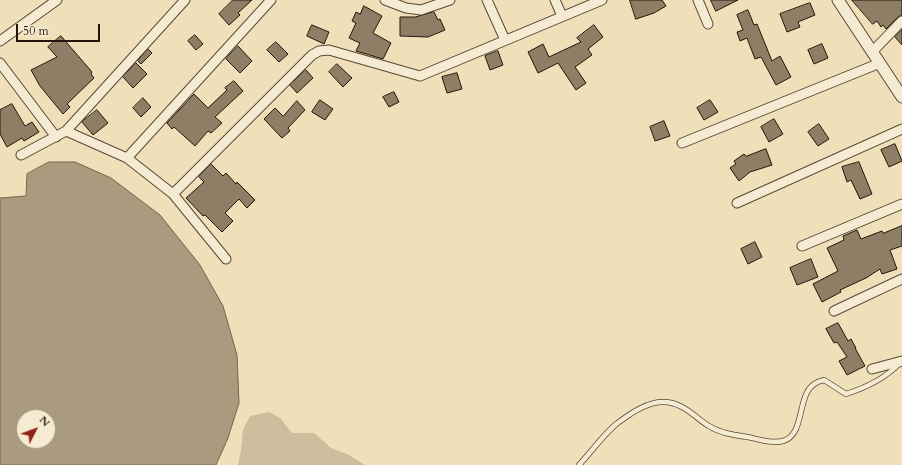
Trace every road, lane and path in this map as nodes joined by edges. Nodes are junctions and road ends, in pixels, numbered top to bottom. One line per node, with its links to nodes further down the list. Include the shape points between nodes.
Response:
1 (57, 0): 15 (street)
2 (185, 0): 21 (street)
3 (271, 0): 25 (street)
4 (385, 0): 5 (street, via 406,8 421,10)
5 (450, 0)
6 (487, 0): 14 (street)
7 (555, 0): 11 (street)
8 (602, 0): 11 (street)
9 (698, 0): 13 (street)
10 (838, 0): 16 (street)
11 (562, 16): 14 (street)
12 (902, 21): 16 (street)
13 (708, 24)
14 (505, 40): 26 (street, via 420,76 329,50 319,51 312,55)
15 (0, 41)
16 (872, 52): 18 (street)
17 (0, 63): 22 (street)
18 (880, 63): 19 (street); 23 (street)
19 (902, 97)
20 (902, 129): 27 (street)
21 (66, 131): 22 (street); 25 (street)
22 (56, 137): 24 (street)
23 (682, 143)
24 (21, 155)
25 (127, 158): 26 (street)
26 (173, 194): 30 (street)
27 (737, 203)
28 (902, 204): 29 (street)
29 (802, 246)
30 (226, 259)
31 (902, 279): 32 (street)
32 (834, 311)
33 (902, 361): 34 (street); 35 (lane, via 871,383 846,394 824,380 815,383 808,389 799,423 788,440 772,442 718,431 680,406 666,402 653,403 636,410 614,425)
34 (872, 369)
35 (579, 465)

